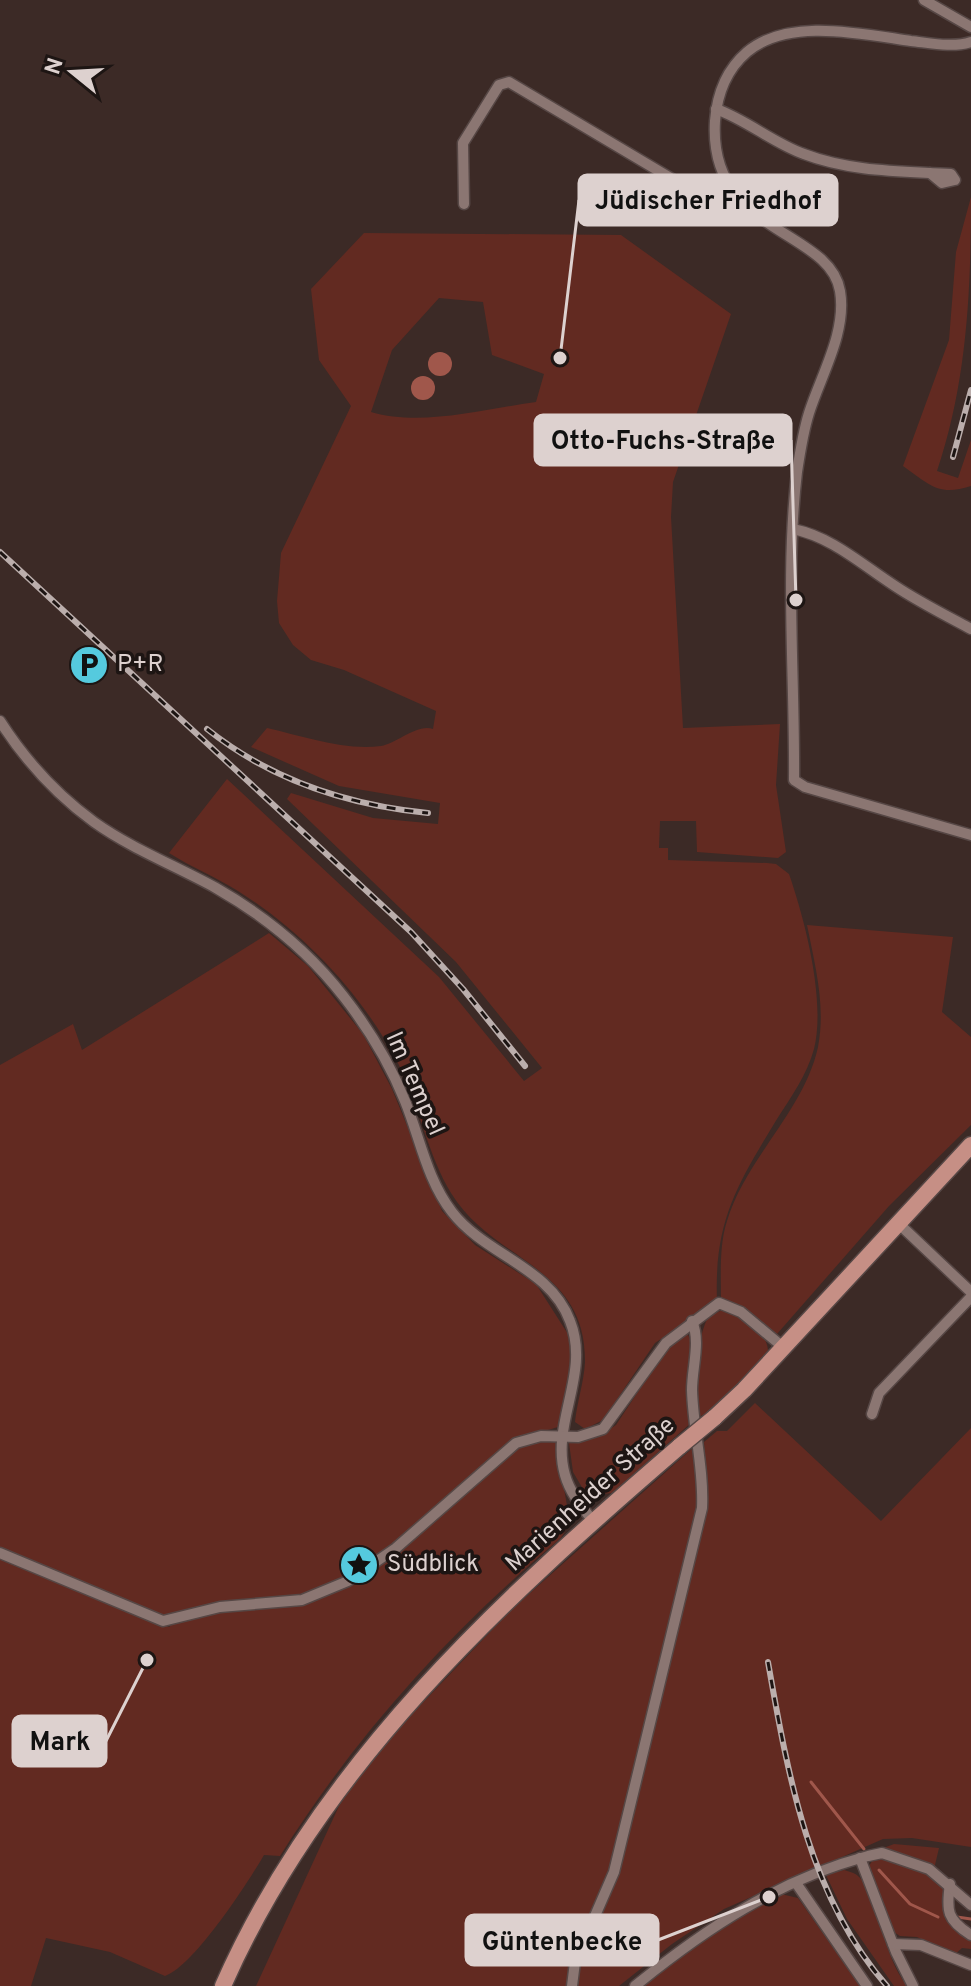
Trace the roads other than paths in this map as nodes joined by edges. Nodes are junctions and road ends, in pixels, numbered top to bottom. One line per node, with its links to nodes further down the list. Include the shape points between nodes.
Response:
1 (924, 0): 2 (street)
2 (971, 27)
3 (971, 42): 4 (street, via 839,32 773,38 736,64)
4 (716, 109): 5 (street, via 825,161); 6 (street, via 718,158)
5 (930, 173)
6 (741, 203): 7 (street, via 727,206 706,199 509,82 499,85 465,137); 8 (street, via 828,266 841,294 839,326 803,437)
7 (464, 204)
8 (793, 529): 9 (street, via 831,543); 11 (street, via 794,780)
9 (971, 629)
10 (0, 721): 18 (street, Im Tempel, via 51,785 94,822 262,918 323,972 364,1024 393,1073 437,1187 453,1213 562,1304 578,1355)
11 (971, 835)
12 (971, 1145): 13 (main road, Marienheider Straße)
13 (897, 1222): 14 (street); 16 (main road, Marienheider Straße)
14 (971, 1294): 17 (street, via 879,1393)
15 (692, 1321): 16 (street, via 719,1303 741,1312); 18 (street, via 652,1358 603,1429); 29 (street, via 702,1508 614,1872 575,1962)
16 (783, 1347): 19 (main road, Marienheider Straße, bridge, via 714,1418)
17 (872, 1414)
18 (563, 1437): 19 (street, Im Tempel, via 565,1477); 20 (street, via 516,1443 396,1548 348,1581 302,1600 220,1607 163,1621)
19 (593, 1521): 28 (main road, Marienheider Straße, via 445,1661 380,1738 285,1866)
20 (0, 1553)
21 (860, 1858): 22 (street); 23 (street, via 882,1853 910,1860); 26 (street)
22 (796, 1883): 30 (street, via 701,1934); 31 (street)
23 (950, 1884): 24 (street); 25 (street, via 947,1914)
24 (971, 1905)
25 (971, 1935)
26 (893, 1944): 27 (street, via 921,1945); 32 (street)
27 (971, 1965)
28 (223, 1986)
29 (572, 1986)
30 (635, 1986)
31 (867, 1986)
32 (913, 1986)

